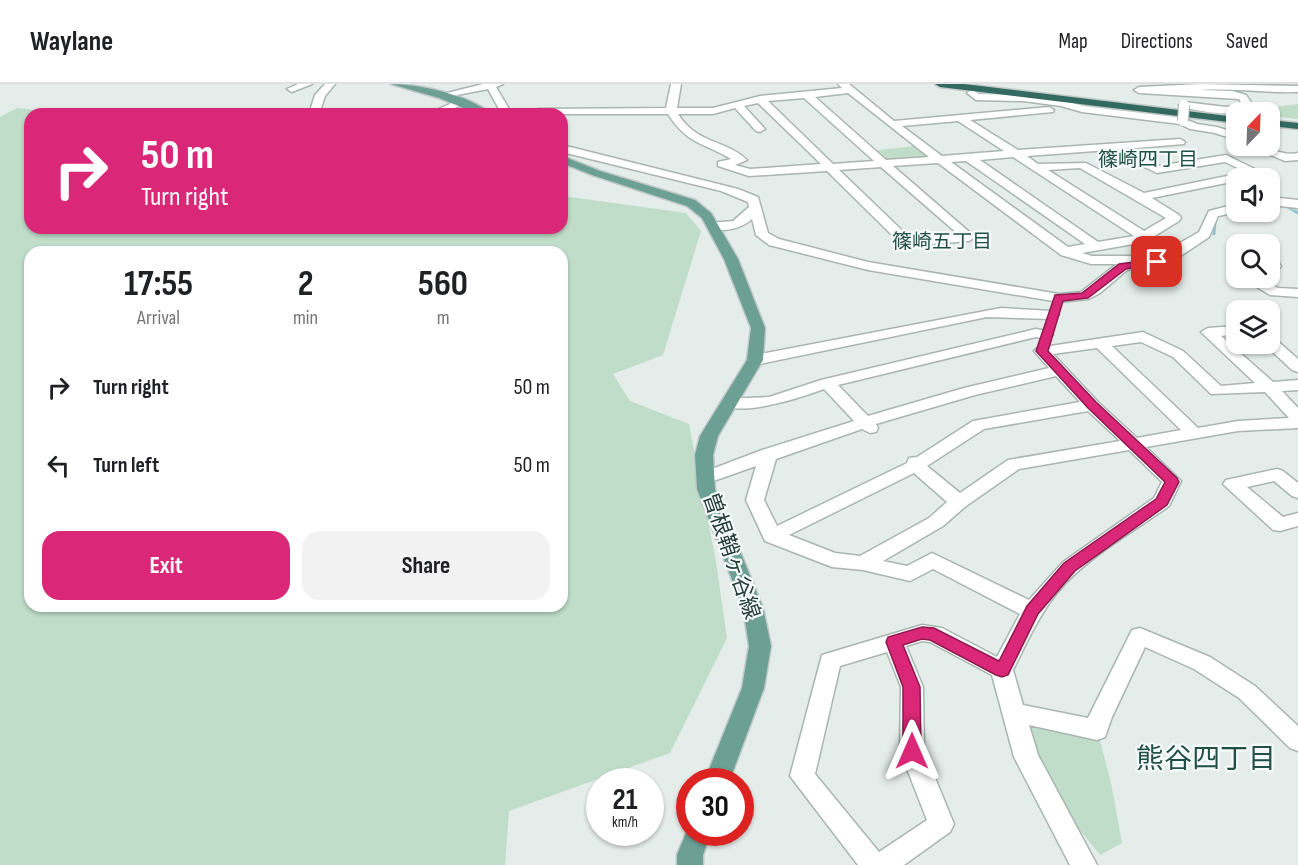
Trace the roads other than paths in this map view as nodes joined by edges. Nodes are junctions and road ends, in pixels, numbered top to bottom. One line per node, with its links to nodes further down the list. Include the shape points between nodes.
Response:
1 (307, 84): 11 (street)
2 (330, 84): 19 (street, via 320,95)
3 (396, 84): 16 (main road)
4 (676, 84): 23 (street)
5 (940, 84): 26 (highway)
6 (1165, 84): 10 (street)
7 (495, 85): 13 (street); 22 (street)
8 (847, 87): 14 (street); 30 (street)
9 (968, 88): 17 (street, via 976,97); 27 (highway)
10 (1180, 88): 12 (street); 28 (street, bridge, via 1139,90 1232,93 1243,96 1248,105 1226,109 1184,105)
11 (292, 89)
12 (1298, 89)
13 (452, 93)
14 (807, 95): 15 (street); 43 (street)
15 (760, 99): 18 (street); 44 (street)
16 (463, 102): 20 (street); 21 (main road)
17 (1062, 103): 25 (street, via 1059,109); 28 (street)
18 (737, 105): 23 (street, via 713,111); 32 (street)
19 (316, 108)
20 (448, 108)
21 (474, 108)
22 (504, 108)
23 (671, 111): 24 (street); 44 (street, via 694,140 739,158 722,164 738,170 749,173)
24 (568, 112)
25 (960, 118): 30 (street); 37 (street)
26 (1226, 118)
27 (1226, 118)
28 (1183, 121): 33 (street)
29 (1280, 123): 31 (highway)
30 (892, 124): 41 (street)
31 (1298, 124)
32 (760, 129)
33 (1226, 133)
34 (1180, 142): 35 (street)
35 (1111, 148): 37 (street); 46 (street, via 1156,170 1226,158 1257,173)
36 (568, 150): 49 (street, via 725,187 754,200)
37 (1015, 153): 38 (street); 45 (street)
38 (967, 156): 41 (street); 53 (street)
39 (1280, 156): 40 (street, via 1289,159)
40 (1298, 156)
41 (939, 158): 43 (street); 54 (street)
42 (568, 161): 51 (main road, 曽根鞘ヶ谷線, via 692,203)
43 (882, 162): 44 (street); 44 (street, via 969,237 907,242)
44 (831, 167)
45 (1037, 167): 46 (street, via 1082,165); 52 (street)
46 (1142, 197): 52 (street, via 1174,218)
47 (1280, 202): 48 (street)
48 (1298, 204)
49 (755, 208): 51 (street, via 745,222); 58 (street, via 762,235 774,242 868,266)
50 (1226, 211): 55 (street, via 1213,214 1204,234)
51 (714, 226): 67 (main road, 曽根鞘ヶ谷線, via 758,328)
52 (1144, 237): 53 (street)
53 (1097, 247): 54 (street)
54 (1066, 252): 55 (street, via 1091,260)
55 (1157, 262): 58 (street, via 1123,266 1084,296)
56 (1268, 288): 57 (street)
57 (1298, 293)
58 (1059, 298): 59 (street)
59 (1052, 315): 61 (street); 67 (street, via 987,313)
60 (1226, 331): 63 (street, via 1208,332)
61 (1046, 334): 64 (street); 70 (street, via 1036,333)
62 (1099, 342): 64 (street); 72 (street, via 1143,338 1156,342 1178,354 1217,391); 78 (street)
63 (1226, 348)
64 (1042, 351): 69 (street)
65 (1280, 351): 68 (street)
66 (1232, 354): 72 (street)
67 (755, 360): 73 (main road, 曽根鞘ヶ谷線)
68 (1298, 367)
69 (1060, 370): 74 (street); 77 (street, via 935,400)
70 (827, 383): 73 (street, via 770,402); 77 (street)
71 (1298, 385): 72 (street)
72 (1270, 388): 75 (street)
73 (729, 402): 82 (main road, 曽根鞘ヶ谷線, via 708,436)
74 (1092, 405): 79 (street); 81 (street, via 979,425)
75 (1298, 418)
76 (1298, 423): 78 (street, via 1238,426)
77 (867, 425): 80 (street)
78 (1195, 434): 79 (street)
79 (1133, 445): 84 (street, via 1014,464); 88 (street, via 1172,482 1162,502 1070,567)
80 (768, 454): 82 (street); 86 (street, via 755,500)
81 (916, 463): 84 (street); 86 (street)
82 (705, 477): 93 (main road, 曽根鞘ヶ谷線, via 711,507 753,608 760,646 753,688)
83 (1298, 492): 85 (street, via 1277,475 1232,484 1280,525)
84 (959, 502): 87 (street, via 936,522)
85 (1297, 520)
86 (772, 536): 87 (street, via 832,560)
87 (863, 563): 88 (street, via 910,574 932,560)
88 (1032, 610): 90 (street)
89 (894, 642): 90 (street, via 922,633 934,634); 96 (street, via 830,661 802,776); 97 (street, via 912,687 912,751 941,824)
90 (1002, 670): 91 (street)
91 (1014, 712): 92 (street, via 1098,729 1100,717 1140,636 1202,663 1247,692); 98 (street, via 1026,757)
92 (1298, 741)
93 (722, 768)
94 (693, 846): 95 (main road)
95 (690, 865)
96 (874, 865)
97 (882, 865)
98 (1084, 865)

